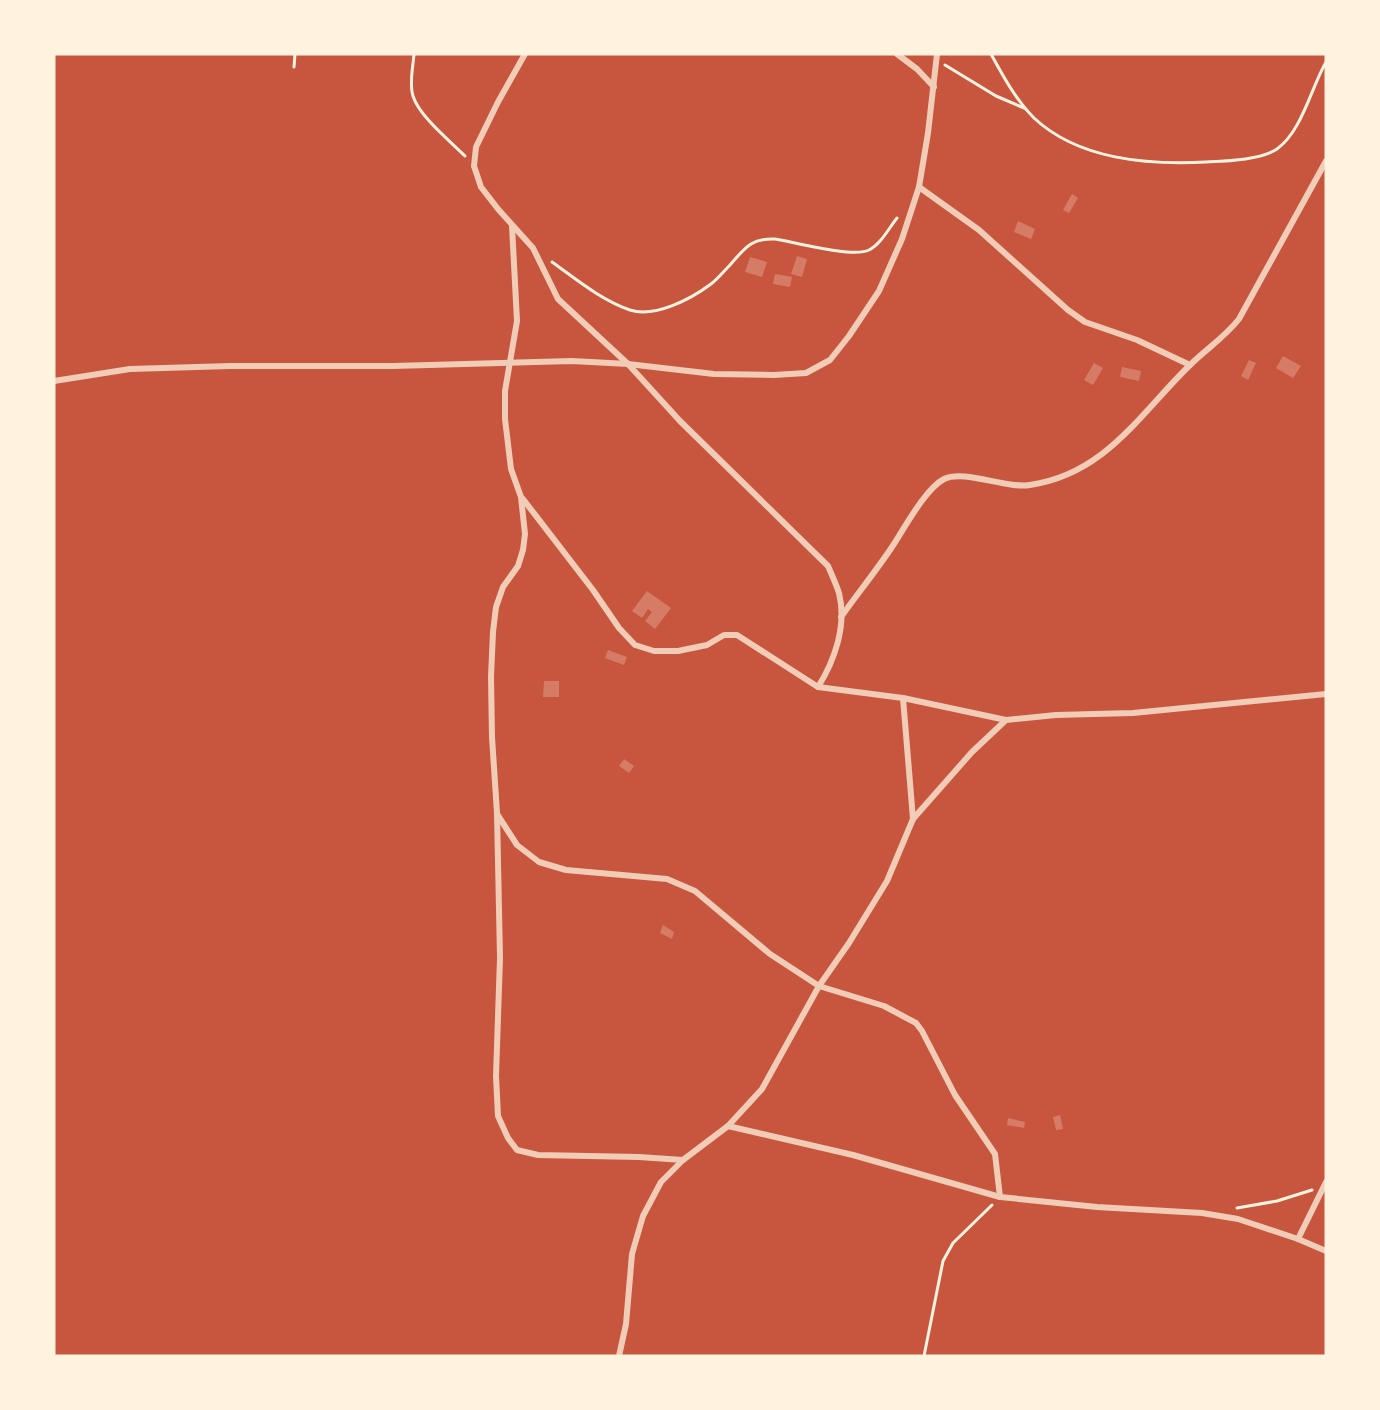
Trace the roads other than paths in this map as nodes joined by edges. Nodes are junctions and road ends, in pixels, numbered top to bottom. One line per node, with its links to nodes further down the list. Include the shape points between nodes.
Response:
1 (525, 54): 7 (street, via 482,133 474,166 481,187)
2 (897, 54): 4 (street)
3 (937, 57): 4 (street)
4 (934, 87): 6 (street)
5 (1326, 161): 10 (street, via 1239,319)
6 (919, 187): 9 (street, via 879,291 830,360 806,373 774,375 714,374); 10 (street, via 979,230 1086,322)
7 (512, 226): 8 (street, via 517,321); 9 (street, via 533,248 558,299)
8 (509, 362): 9 (street); 11 (street, via 130,369); 12 (street, via 505,391 507,443)
9 (628, 364): 13 (street, via 680,421 828,566 839,594)
10 (1190, 365): 13 (street, via 1115,444 1075,472 1024,486 961,476 945,478 912,515)
11 (54, 381)
12 (521, 497): 14 (street, via 635,645 654,651 678,651 707,645 724,635 737,635); 18 (street, via 523,550 518,566 503,587 493,632 492,737)
13 (841, 617): 14 (street, via 837,648)
14 (818, 687): 16 (street)
15 (1326, 694): 17 (street, via 1133,713)
16 (903, 698): 17 (street); 19 (street)
17 (1006, 720): 19 (street, via 972,752)
18 (497, 813): 20 (street, via 517,845 539,861 566,870 667,879 695,891 770,954); 22 (street, via 500,958 496,1076 498,1116 508,1138 517,1150 538,1155)
19 (914, 819): 20 (street, via 887,881)
20 (819, 986): 21 (street, via 762,1089); 24 (street, via 884,1006 916,1023 955,1095 994,1154)
21 (728, 1126): 22 (street); 24 (street, via 853,1155)
22 (683, 1160): 27 (street, via 661,1182 643,1216 632,1254)
23 (1325, 1184): 25 (street)
24 (1000, 1197): 25 (street, via 1202,1213 1238,1219)
25 (1298, 1239): 26 (street)
26 (1326, 1251)
27 (619, 1356)

